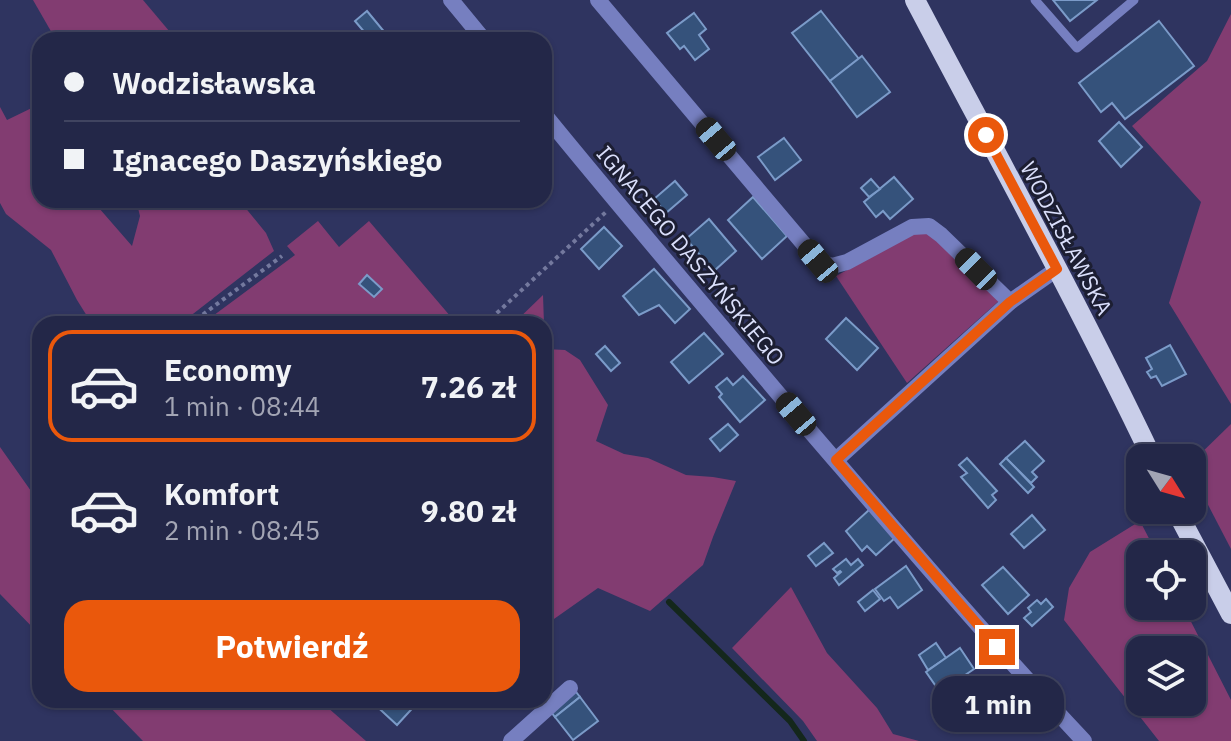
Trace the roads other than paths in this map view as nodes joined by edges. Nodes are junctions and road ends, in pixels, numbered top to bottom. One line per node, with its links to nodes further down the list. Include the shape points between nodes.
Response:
1 (451, 0): 6 (street)
2 (598, 0): 9 (street, via 818,261 832,266 847,262 912,227 929,226)
3 (915, 0): 8 (main road, WODZISŁAWSKA)
4 (1035, 0): 5 (lane, via 1077,48)
5 (1134, 0)
6 (477, 32)
7 (552, 124): 11 (street, IGNACEGO DASZYŃSKIEGO)
8 (1057, 269): 9 (street); 10 (main road, WODZISŁAWSKA)
9 (1010, 302): 11 (street)
10 (1145, 444)
11 (836, 460): 18 (street, IGNACEGO DASZYŃSKIEGO)
12 (1183, 524): 13 (main road)
13 (1231, 614)
14 (570, 688): 15 (street)
15 (552, 704)
16 (548, 708): 17 (street)
17 (511, 741)
18 (1084, 741)

